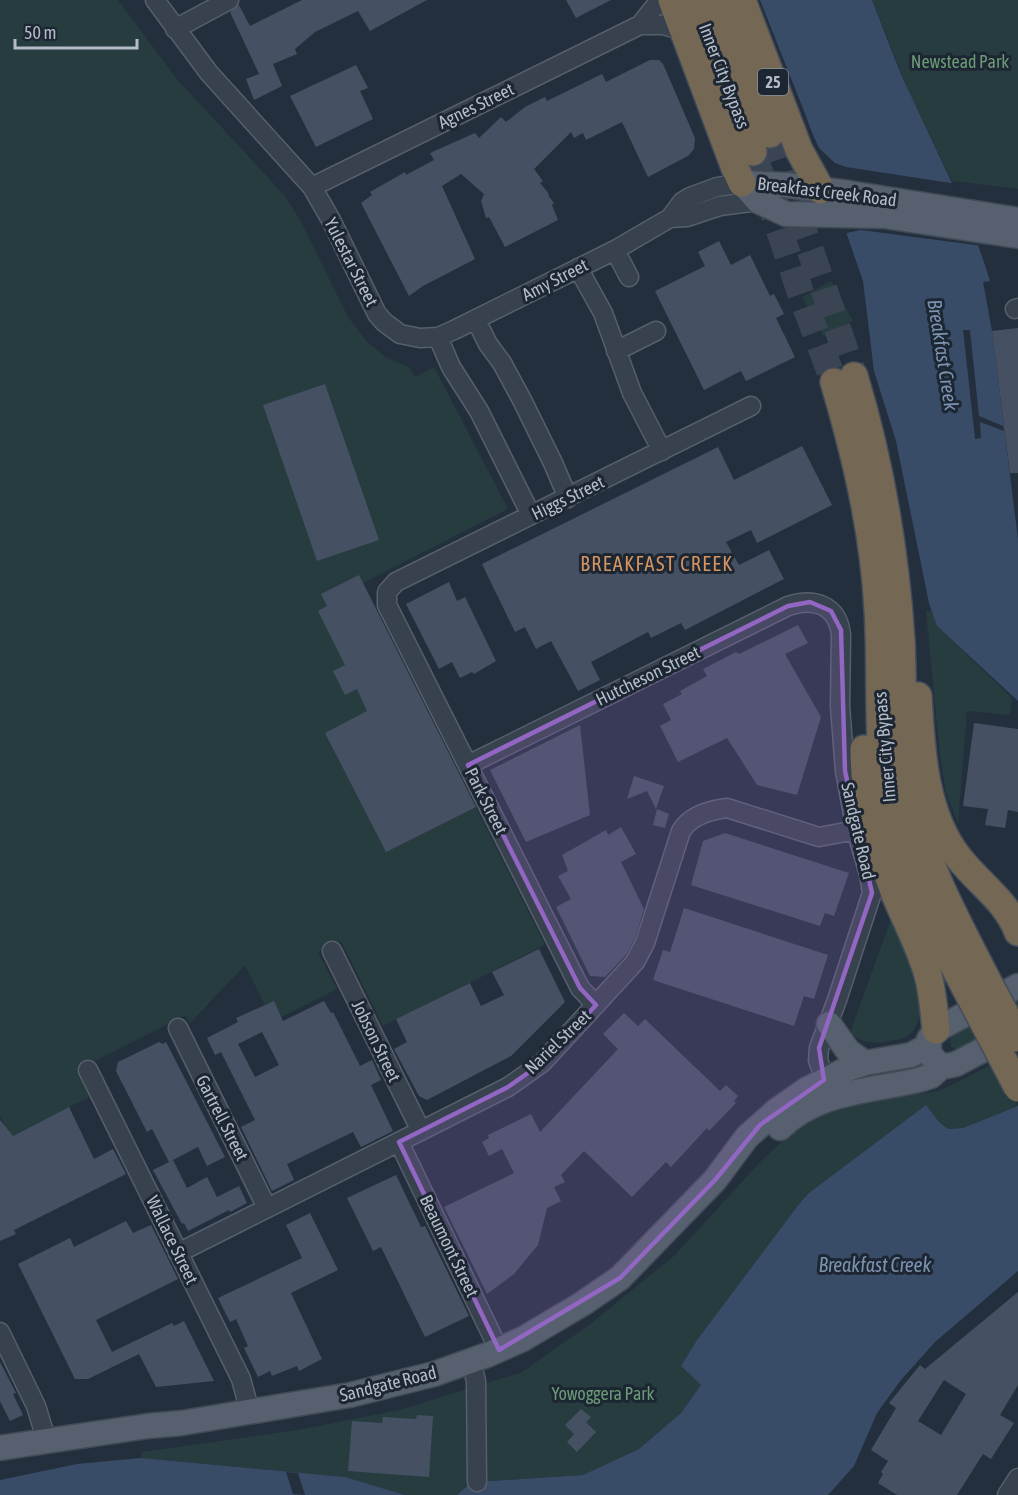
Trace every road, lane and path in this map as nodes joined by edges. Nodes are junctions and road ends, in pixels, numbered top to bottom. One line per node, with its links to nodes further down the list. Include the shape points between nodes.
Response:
1 (154, 0): 9 (street, Yulestar Street)
2 (229, 0): 9 (street)
3 (660, 0): 8 (street, Agnes Street)
4 (672, 0): 10 (highway)
5 (695, 0): 6 (highway, Inner City Bypass, via 762,143)
6 (719, 0)
7 (741, 0): 13 (highway, 25, via 799,150)
8 (640, 25): 10 (street, via 657,24); 11 (street, Agnes Street)
9 (176, 29): 11 (street, Yulestar Street, via 209,73)
10 (684, 31): 12 (highway, via 735,168)
11 (312, 187): 21 (street, Yulestar Street, via 377,314 400,334)
12 (750, 192): 13 (main road, Breakfast Creek Road, via 766,184); 16 (street, Amy Street, via 723,185 696,194 682,201 670,218)
13 (824, 202): 15 (main road, Breakfast Creek Road)
14 (1018, 220): 15 (main road, Breakfast Creek Road)
15 (1002, 228)
16 (615, 250): 17 (street, Amy Street); 18 (street)
17 (578, 268): 19 (street, Amy Street); 22 (street, via 603,313)
18 (629, 277)
19 (476, 320): 21 (street, Amy Street); 25 (street, via 522,400)
20 (656, 331): 22 (street)
21 (438, 337): 26 (street)
22 (616, 351): 24 (street, via 632,393)
23 (751, 406): 24 (street, Higgs Street)
24 (662, 451): 25 (street, Higgs Street)
25 (568, 498): 26 (street, Higgs Street)
26 (531, 515): 27 (street, Higgs Street, via 396,582)
27 (387, 592): 31 (street, Park Street, via 387,605)
28 (899, 609): 30 (highway, Inner City Bypass, via 882,482 844,379 871,544 878,608); 33 (highway, via 914,644 923,757 937,817 956,855 999,900); 35 (highway, Inner City Bypass, via 902,741 912,803 926,852)
29 (831, 611): 31 (street, Hutcheson Street, via 810,602 788,606); 32 (street, Sandgate Road, via 841,630 841,739)
30 (879, 698): 35 (highway, Inner City Bypass, via 884,775 900,847 922,904); 41 (highway, via 866,717 868,796 890,880 929,978)
31 (468, 765): 37 (street, Park Street, via 580,988)
32 (856, 830): 37 (street, Nariel Street, via 819,837 727,808 690,821 681,831 641,953); 38 (street, Sandgate Road, via 872,893)
33 (1018, 932)
34 (332, 951): 48 (street, Jobson Street)
35 (976, 983): 42 (highway, Inner City Bypass, bridge); 46 (highway, Inner City Bypass, bridge)
36 (1018, 986): 41 (main road, Sandgate Road)
37 (596, 1005): 48 (street, Nariel Street, via 542,1063 519,1080)
38 (829, 1024): 43 (main road, via 848,1051); 47 (street, Sandgate Road, via 818,1054)
39 (178, 1028): 50 (street, Gartrell Street)
40 (1018, 1031): 44 (main road, Sandgate Road, via 956,1064)
41 (932, 1038): 43 (main road, Sandgate Road, via 911,1055); 44 (main road, via 933,1059)
42 (1018, 1038)
43 (865, 1063): 47 (main road, Sandgate Road)
44 (942, 1066): 47 (main road, Sandgate Road, via 922,1079 854,1091)
45 (88, 1070): 51 (street, Wallace Street)
46 (1018, 1088)
47 (828, 1089): 53 (main road, Sandgate Road, via 795,1097 760,1125 715,1180 620,1278)
48 (421, 1131): 49 (street, Nariel Street)
49 (399, 1142): 50 (street, Nariel Street); 53 (street, Beaumont Street)
50 (267, 1208): 51 (street, Nariel Street)
51 (178, 1253): 55 (street, Wallace Street, via 241,1379)
52 (0, 1332): 56 (street, via 36,1406)
53 (499, 1350): 54 (main road, Sandgate Road)
54 (471, 1361): 55 (main road, Sandgate Road, via 395,1385); 59 (street, via 476,1381)
55 (250, 1412): 56 (main road, Sandgate Road)
56 (47, 1442): 57 (main road, Sandgate Road)
57 (0, 1448)
58 (1018, 1478): 60 (street)
59 (477, 1482)
60 (1007, 1495)

